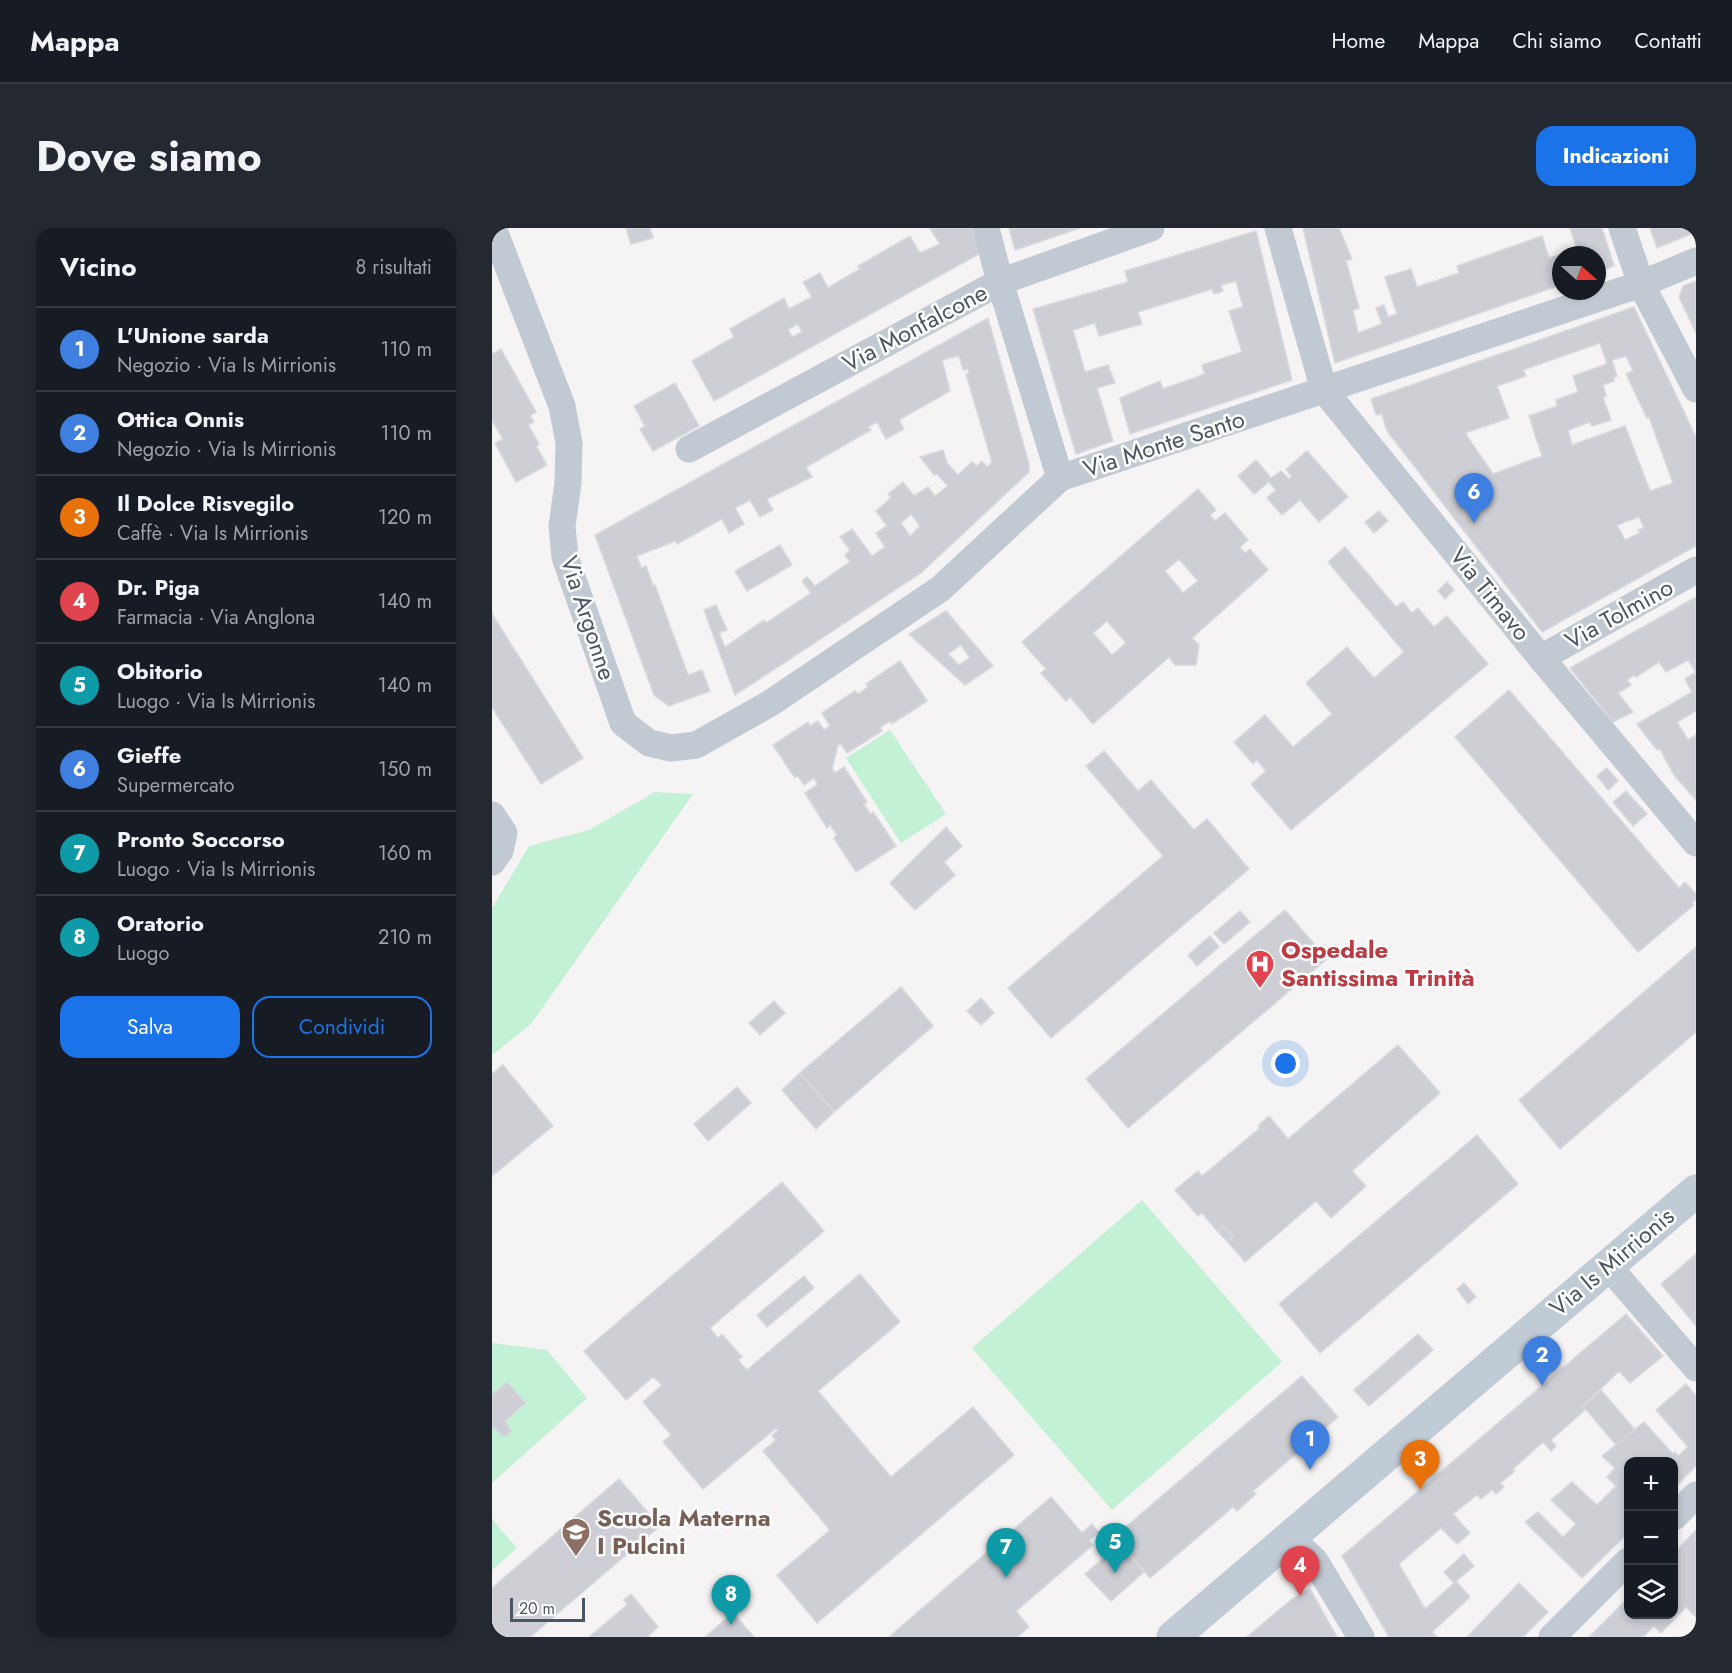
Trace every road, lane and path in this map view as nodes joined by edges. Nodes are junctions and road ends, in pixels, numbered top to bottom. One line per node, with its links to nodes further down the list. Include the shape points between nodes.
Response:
1 (493, 228): 15 (street, Via Argonne, via 562,406 569,443 562,526 565,556 623,723 649,743 671,748)
2 (986, 228): 7 (street)
3 (1151, 228): 7 (street, Via Monfalcone)
4 (1278, 228): 10 (street, Via Timavo)
5 (1622, 228): 8 (street)
6 (1696, 261): 8 (street, Via Monte Santo)
7 (1000, 282): 11 (street, Via Monfalcone); 12 (street)
8 (1641, 284): 9 (street); 10 (street, Via Monte Santo)
9 (1696, 389)
10 (1324, 390): 12 (street, Via Monte Santo); 14 (street, Via Timavo)
11 (689, 449)
12 (1060, 478): 15 (street, Via Monte Santo, via 940,589 769,704)
13 (1696, 570): 14 (street, Via Tolmino)
14 (1541, 658): 17 (street, Via Timavo)
15 (696, 745)
16 (492, 815): 18 (street, via 504,833 500,851)
17 (1696, 843)
18 (492, 862)
19 (1696, 1191): 20 (street, Via Is Mirrionis)
20 (1608, 1266): 21 (street); 24 (street, Via Is Mirrionis)
21 (1696, 1368)
22 (1696, 1495): 23 (street)
23 (1678, 1513)
24 (1290, 1537): 26 (street, Via Is Mirrionis); 27 (street, via 1315,1561)
25 (1625, 1565): 28 (street)
26 (1173, 1637)
27 (1361, 1637)
28 (1552, 1637)

